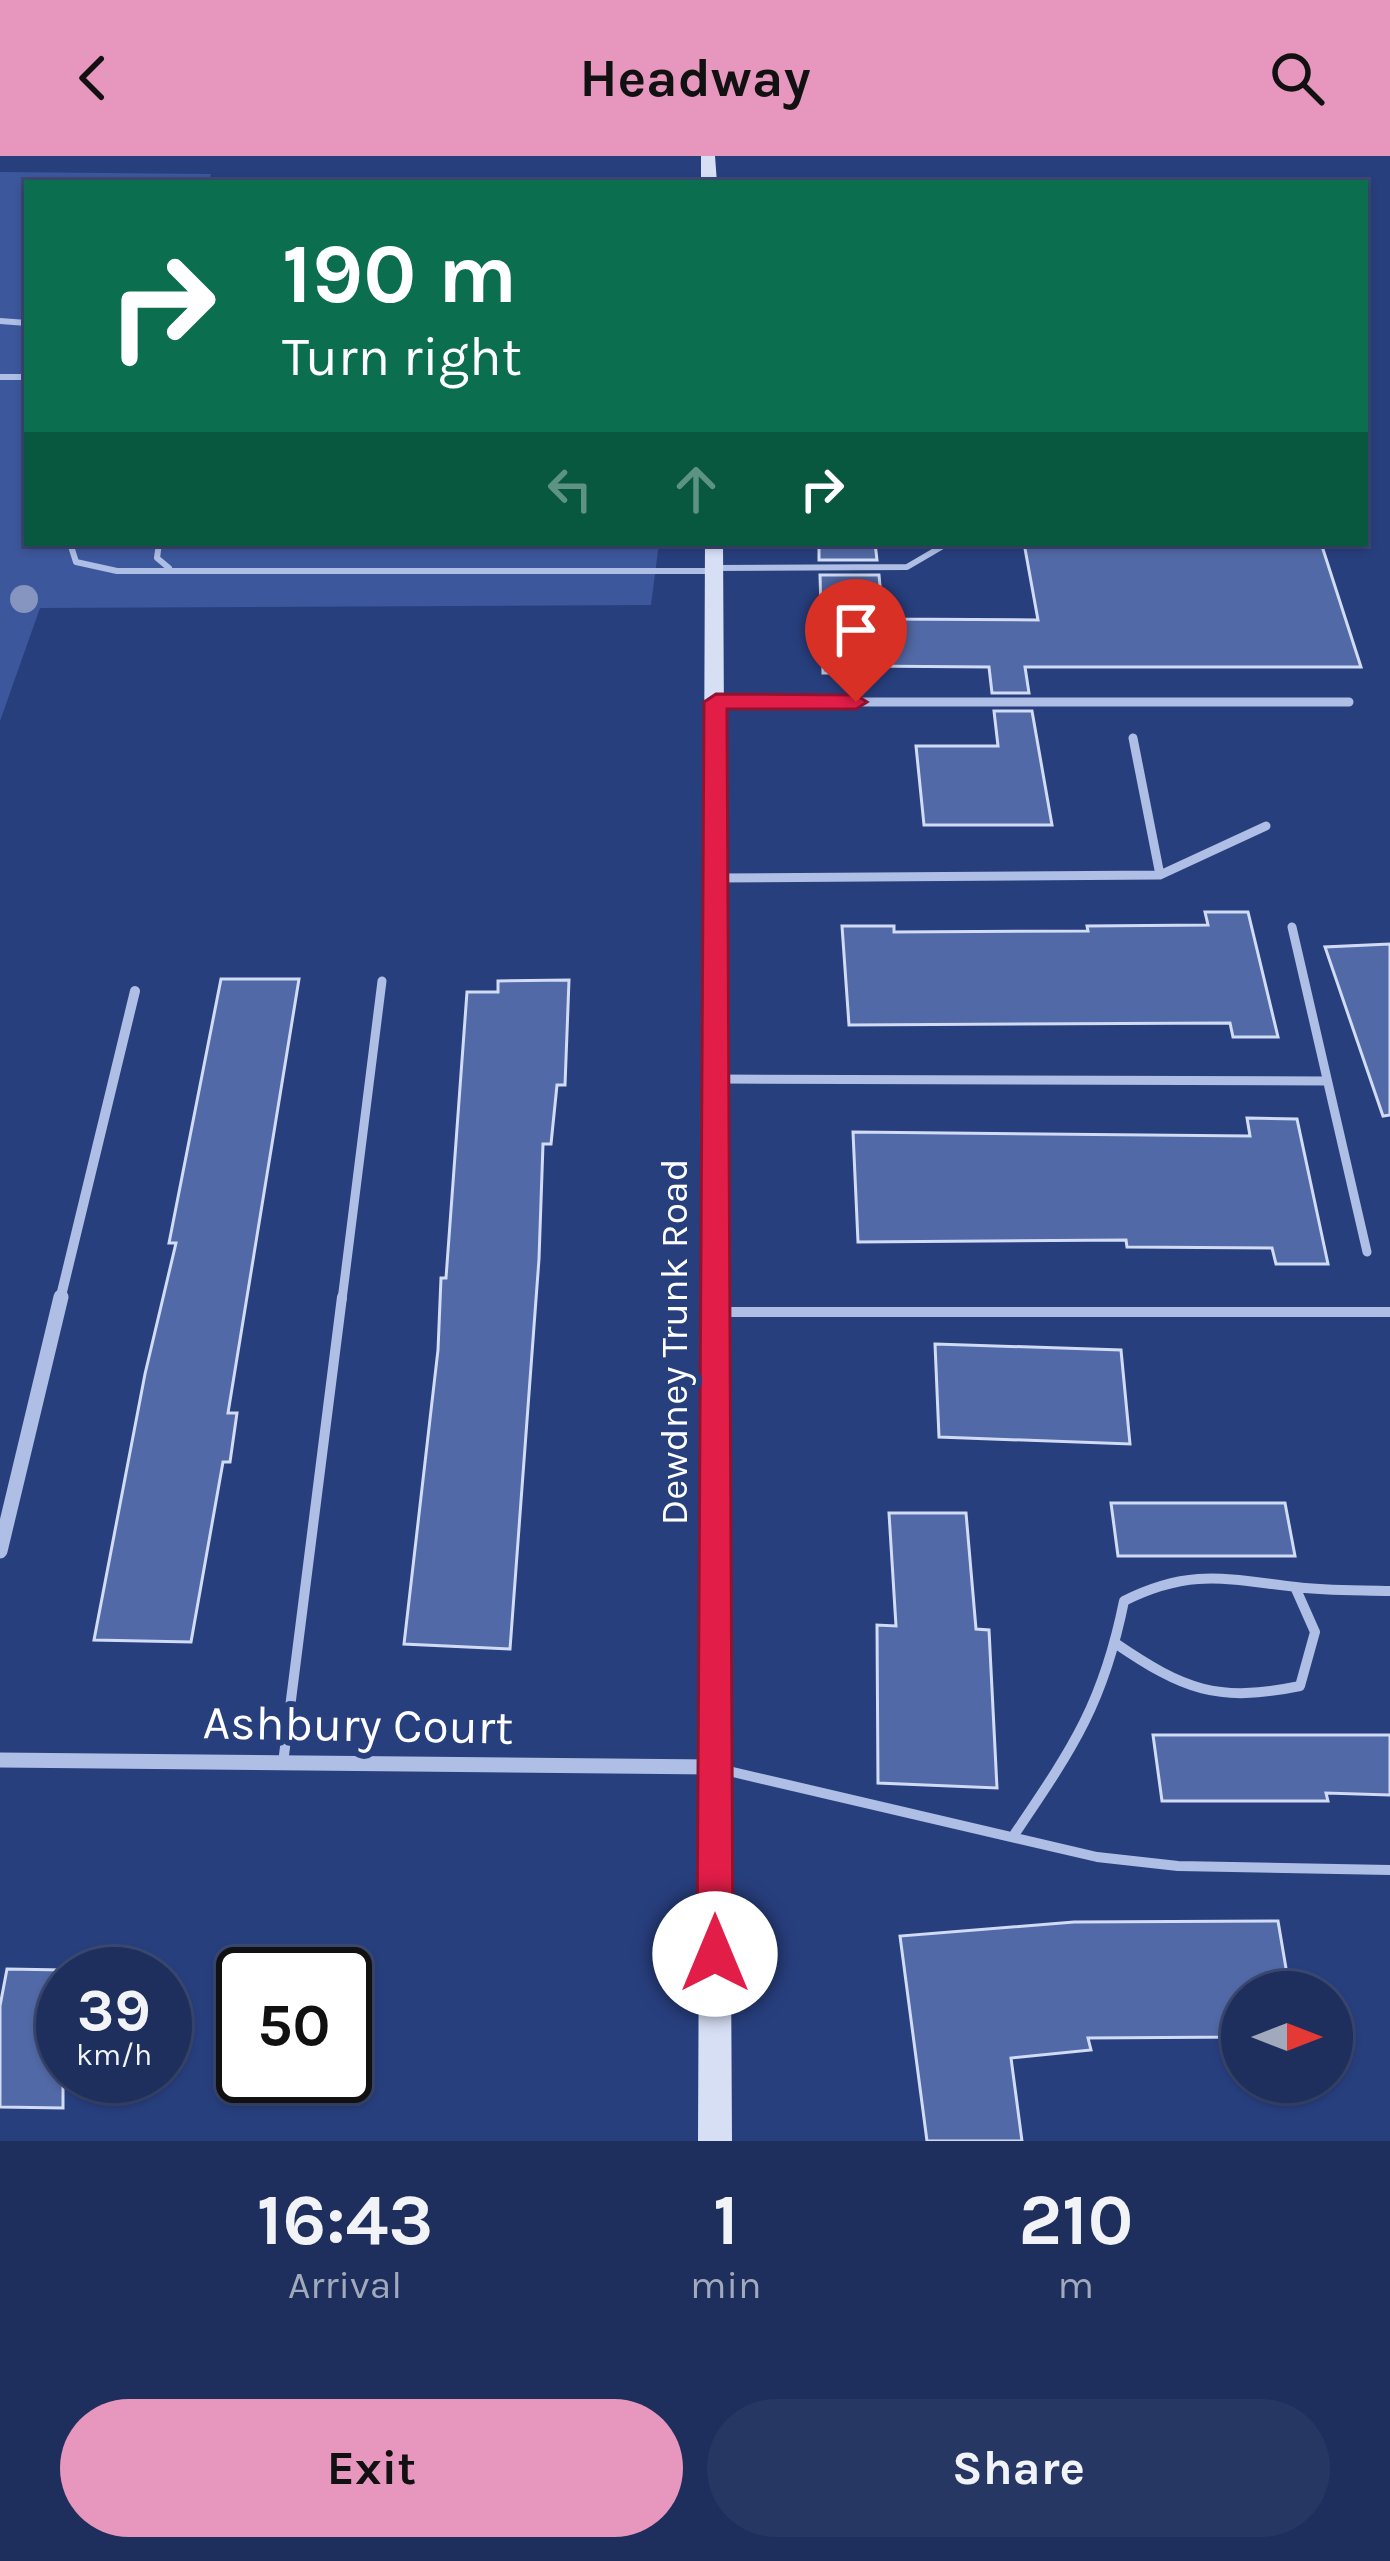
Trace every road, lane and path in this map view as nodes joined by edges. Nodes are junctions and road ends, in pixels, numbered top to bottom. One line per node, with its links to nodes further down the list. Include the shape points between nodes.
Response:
1 (71, 546): 5 (lane, via 76,562 92,568)
2 (158, 546): 5 (lane, via 164,566)
3 (943, 546): 4 (lane, via 907,567)
4 (714, 560): 5 (lane); 6 (main road, Dewdney Trunk Road)
5 (186, 571)
6 (716, 702): 7 (lane); 11 (main road, Dewdney Trunk Road)
7 (1349, 702)
8 (1132, 738): 10 (lane)
9 (1266, 826): 10 (lane)
10 (1160, 875): 11 (lane)
11 (717, 878): 15 (main road, Dewdney Trunk Road)
12 (1292, 927): 16 (lane)
13 (382, 981): 25 (lane)
14 (134, 991): 20 (street)
15 (717, 1079): 16 (lane); 18 (main road, Dewdney Trunk Road)
16 (1328, 1081): 17 (lane)
17 (1367, 1252)
18 (716, 1312): 19 (lane); 26 (main road, Dewdney Trunk Road)
19 (1390, 1312)
20 (0, 1551)
21 (1295, 1587): 22 (lane); 23 (lane, via 1222,1573 1178,1579 1124,1601); 23 (lane, via 1315,1632 1300,1686 1242,1699 1191,1692)
22 (1390, 1592)
23 (1115, 1643): 27 (lane, via 1085,1729)
24 (0, 1760): 25 (street, Ashbury Court)
25 (283, 1763): 26 (street, Ashbury Court)
26 (715, 1767): 27 (lane); 29 (main road, Dewdney Trunk Road)
27 (1014, 1835): 28 (lane, via 1096,1857 1178,1866)
28 (1390, 1870)
29 (715, 2141)

